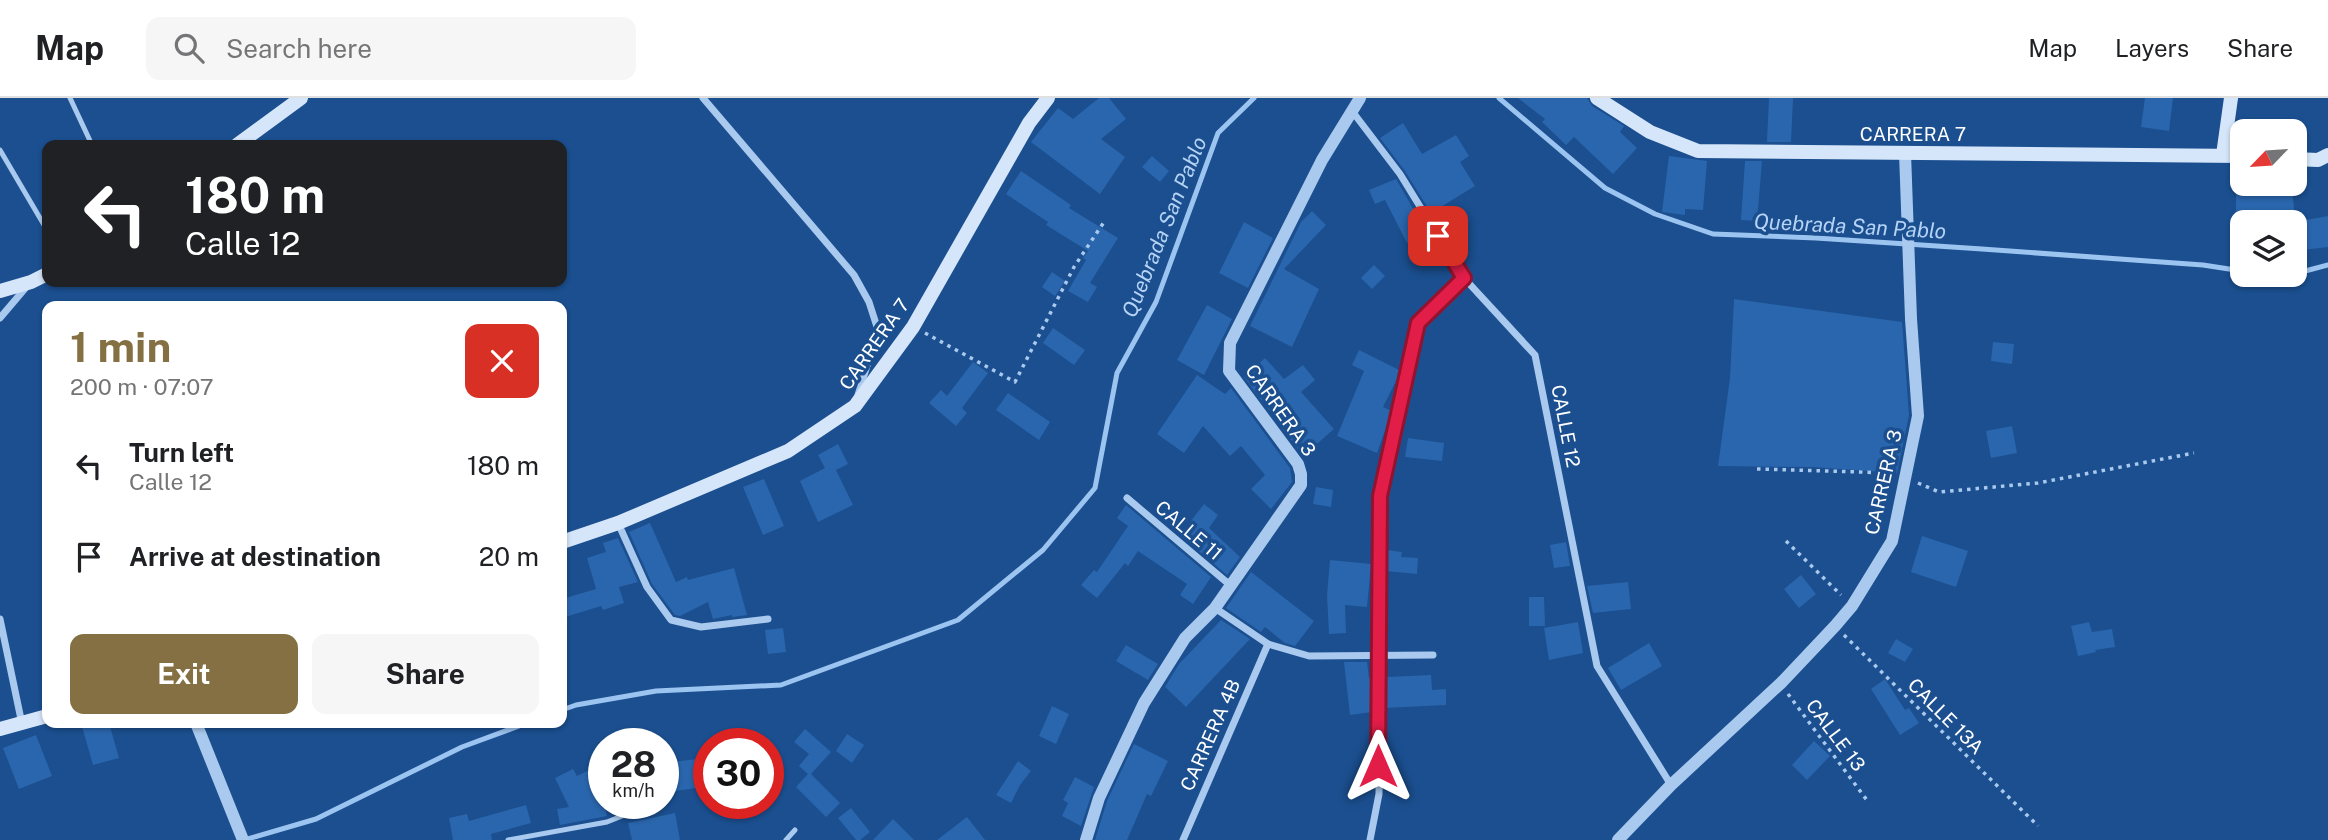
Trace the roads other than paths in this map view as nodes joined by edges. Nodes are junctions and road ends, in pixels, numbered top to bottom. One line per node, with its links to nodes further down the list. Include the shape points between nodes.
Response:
1 (70, 98): 9 (lane)
2 (301, 98): 10 (main road)
3 (703, 98): 23 (street, via 854,275 869,302 878,330)
4 (1048, 98): 23 (main road, CARRERA 7, via 1029,123 913,327)
5 (1360, 98): 8 (street, CARRERA 3)
6 (1597, 98): 12 (main road, CARRERA 7, via 1650,132 1698,151)
7 (2231, 98): 13 (main road)
8 (1351, 111): 19 (street, CALLE 12, via 1400,174); 27 (street, CARRERA 3, via 1230,343 1229,371 1298,464 1301,485)
9 (90, 140)
10 (244, 140)
11 (0, 150): 17 (lane)
12 (1905, 153): 13 (main road, CARRERA 7); 38 (street, CARRERA 3, via 1918,416 1892,541 1835,626)
13 (2223, 155): 14 (main road, CARRERA 7)
14 (2230, 155)
15 (2328, 155): 16 (main road)
16 (2307, 160)
17 (42, 221)
18 (42, 276): 20 (main road)
19 (1464, 278): 32 (street, via 1418,323 1380,496); 38 (street, CALLE 12, via 1535,355 1597,666)
20 (31, 282): 21 (main road); 22 (street)
21 (0, 291)
22 (0, 318)
23 (855, 406): 25 (main road, CARRERA 7, via 788,451)
24 (1127, 498): 27 (street, CALLE 11)
25 (618, 523): 26 (main road, CARRERA 7); 30 (street, via 647,587 671,620 701,627)
26 (567, 540)
27 (1230, 585): 28 (street, CARRERA 3)
28 (1215, 608): 31 (street); 44 (street, CARRERA 3, via 1185,638 1144,703)
29 (0, 619): 35 (street)
30 (768, 619)
31 (1268, 644): 32 (street, via 1309,656); 45 (street, CARRERA 4B)
32 (1378, 655): 33 (street); 46 (street, via 1378,794)
33 (1433, 655)
34 (42, 718): 35 (main road)
35 (22, 725): 37 (main road)
36 (199, 728): 41 (street)
37 (0, 729)
38 (1671, 785): 47 (street, CARRERA 3)
39 (614, 819): 42 (lane)
40 (795, 830): 43 (lane)
41 (243, 840)
42 (508, 840)
43 (786, 840)
44 (1086, 840)
45 (1182, 840)
46 (1370, 840)
47 (1618, 840)

